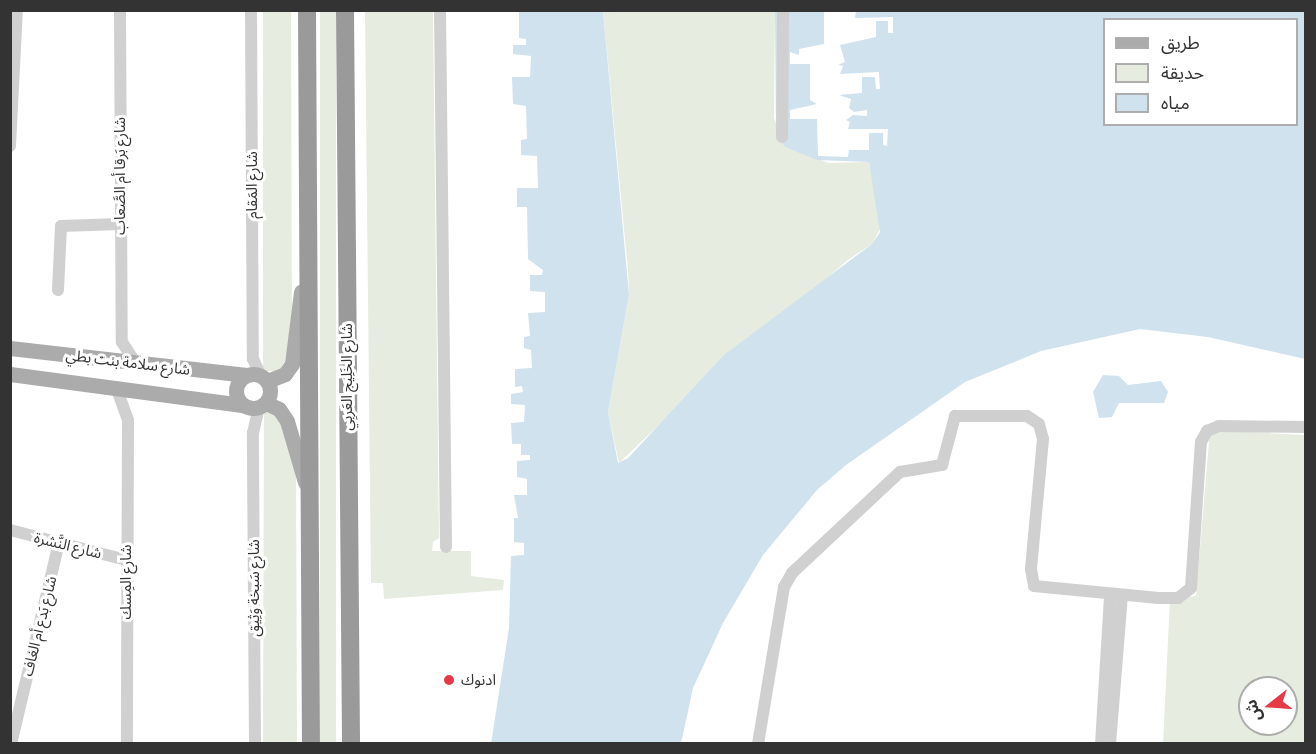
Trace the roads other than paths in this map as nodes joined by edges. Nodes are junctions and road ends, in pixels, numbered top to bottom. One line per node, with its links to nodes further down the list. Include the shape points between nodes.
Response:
1 (17, 10): 9 (street)
2 (120, 10): 10 (street, شارع بَرقا أم الصَّعاب)
3 (251, 10): 19 (street, شارع المَقام)
4 (307, 10): 11 (highway)
5 (345, 10): 36 (highway, شارع الخَلِيج العَربِي)
6 (440, 10): 29 (street)
7 (783, 10): 8 (street)
8 (782, 137)
9 (10, 146)
10 (120, 224): 12 (street, via 60,226); 13 (street, شارع بَرقا أم الصَّعاب)
11 (309, 263): 19 (main road, via 302,281 292,364 285,374); 26 (highway)
12 (58, 290)
13 (122, 342): 15 (street); 16 (street)
14 (10, 348): 15 (main road, شارع سلامة بنت بطي)
15 (108, 359): 16 (main road, شارع سلامة بنت بطي)
16 (135, 362): 17 (main road, شارع سلامة بنت بطي)
17 (204, 370): 19 (main road, شارع سلامة بنت بطي); 22 (main road, via 212,389)
18 (10, 374): 20 (main road, شارع سلامة بنت بطي)
19 (255, 376): 23 (main road); 23 (main road, via 235,389)
20 (116, 387): 21 (main road, شارع سلامة بنت بطي); 24 (street, شارع المِسك)
21 (147, 391): 22 (main road, شارع سلامة بنت بطي); 24 (street, via 133,405)
22 (198, 398): 23 (main road, شارع سلامة بنت بطي)
23 (253, 406): 26 (main road, via 279,409 287,421); 34 (street, شارع سَبخة وَثِيق)
24 (128, 420): 30 (street, شارع المِسك)
25 (1305, 427): 31 (street, via 1219,426 1207,431 1201,442 1190,591 1178,598)
26 (309, 493): 35 (highway)
27 (10, 530): 28 (street, شارع النَّشرة)
28 (59, 543): 30 (street, شارع النَّشرة); 32 (street, شارع بَدع أم الغاف)
29 (446, 547)
30 (126, 560): 33 (street, شارع المِسك)
31 (1116, 595): 37 (street, via 1040,589 1031,581 1043,439 1039,424 1027,416 955,416 942,465 900,472 792,573 784,587); 38 (street); 39 (street)
32 (11, 744)
33 (127, 744)
34 (255, 744)
35 (311, 744)
36 (351, 744)
37 (758, 744)
38 (1101, 744)
39 (1110, 744)

